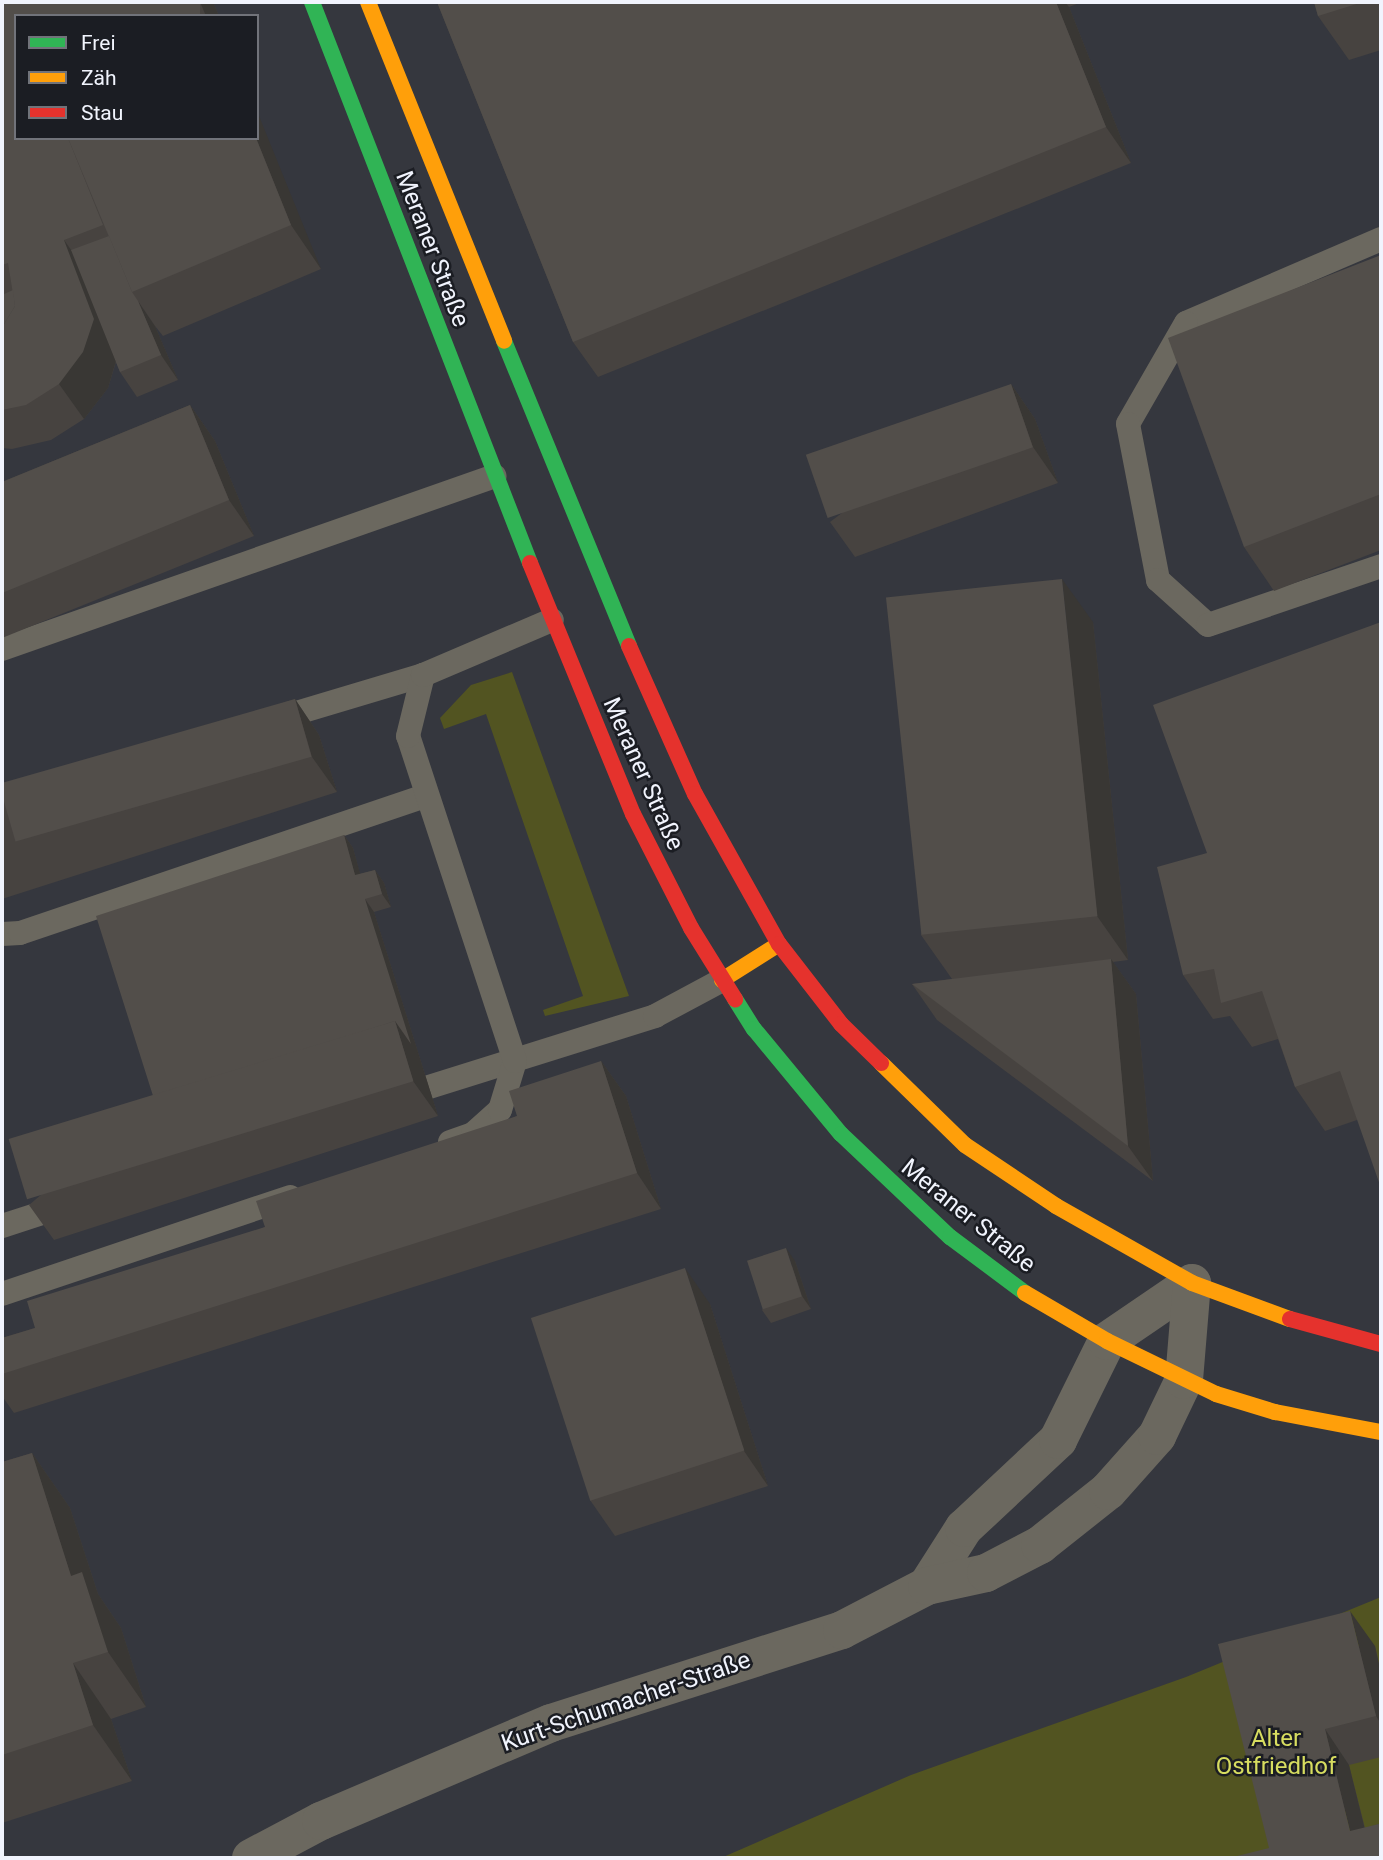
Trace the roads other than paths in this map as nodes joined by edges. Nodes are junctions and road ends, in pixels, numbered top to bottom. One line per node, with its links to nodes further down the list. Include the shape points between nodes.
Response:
1 (312, 2): 4 (main road, Meraner Straße)
2 (368, 2): 12 (main road, Meraner Straße, via 614,613 695,794)
3 (1381, 239): 5 (lane, via 1186,323 1129,424 1158,580 1208,625)
4 (495, 476): 6 (main road, Meraner Straße); 7 (lane)
5 (1381, 566)
6 (552, 620): 8 (lane); 13 (main road, Meraner Straße, via 634,814)
7 (2, 649)
8 (423, 675): 9 (lane); 10 (lane, via 408,736)
9 (252, 726)
10 (425, 796): 11 (lane, via 20,933); 14 (lane)
11 (2, 934)
12 (779, 944): 13 (main road); 20 (main road, Meraner Straße, via 841,1024 965,1145 1056,1206)
13 (722, 980): 14 (lane, via 655,1016); 22 (main road, Meraner Straße, via 801,1091 889,1182 1009,1283)
14 (515, 1061): 15 (lane); 16 (lane, via 500,1110 473,1134)
15 (429, 1087)
16 (421, 1152)
17 (316, 1188): 21 (lane)
18 (45, 1212): 19 (lane)
19 (2, 1226)
20 (1192, 1283): 22 (street); 23 (main road, via 1299,1322); 24 (street, Kurt-Schumacher-Straße)
21 (2, 1294)
22 (1107, 1342): 24 (main road, Meraner Straße); 26 (street, via 1058,1440 964,1528)
23 (1381, 1344)
24 (1184, 1380): 25 (main road, via 1275,1412); 26 (street, Kurt-Schumacher-Straße, via 1157,1436 1108,1491 1050,1537 986,1573)
25 (1381, 1432)
26 (927, 1586): 27 (street, Kurt-Schumacher-Straße, via 842,1630 551,1723 321,1821)
27 (251, 1858)

